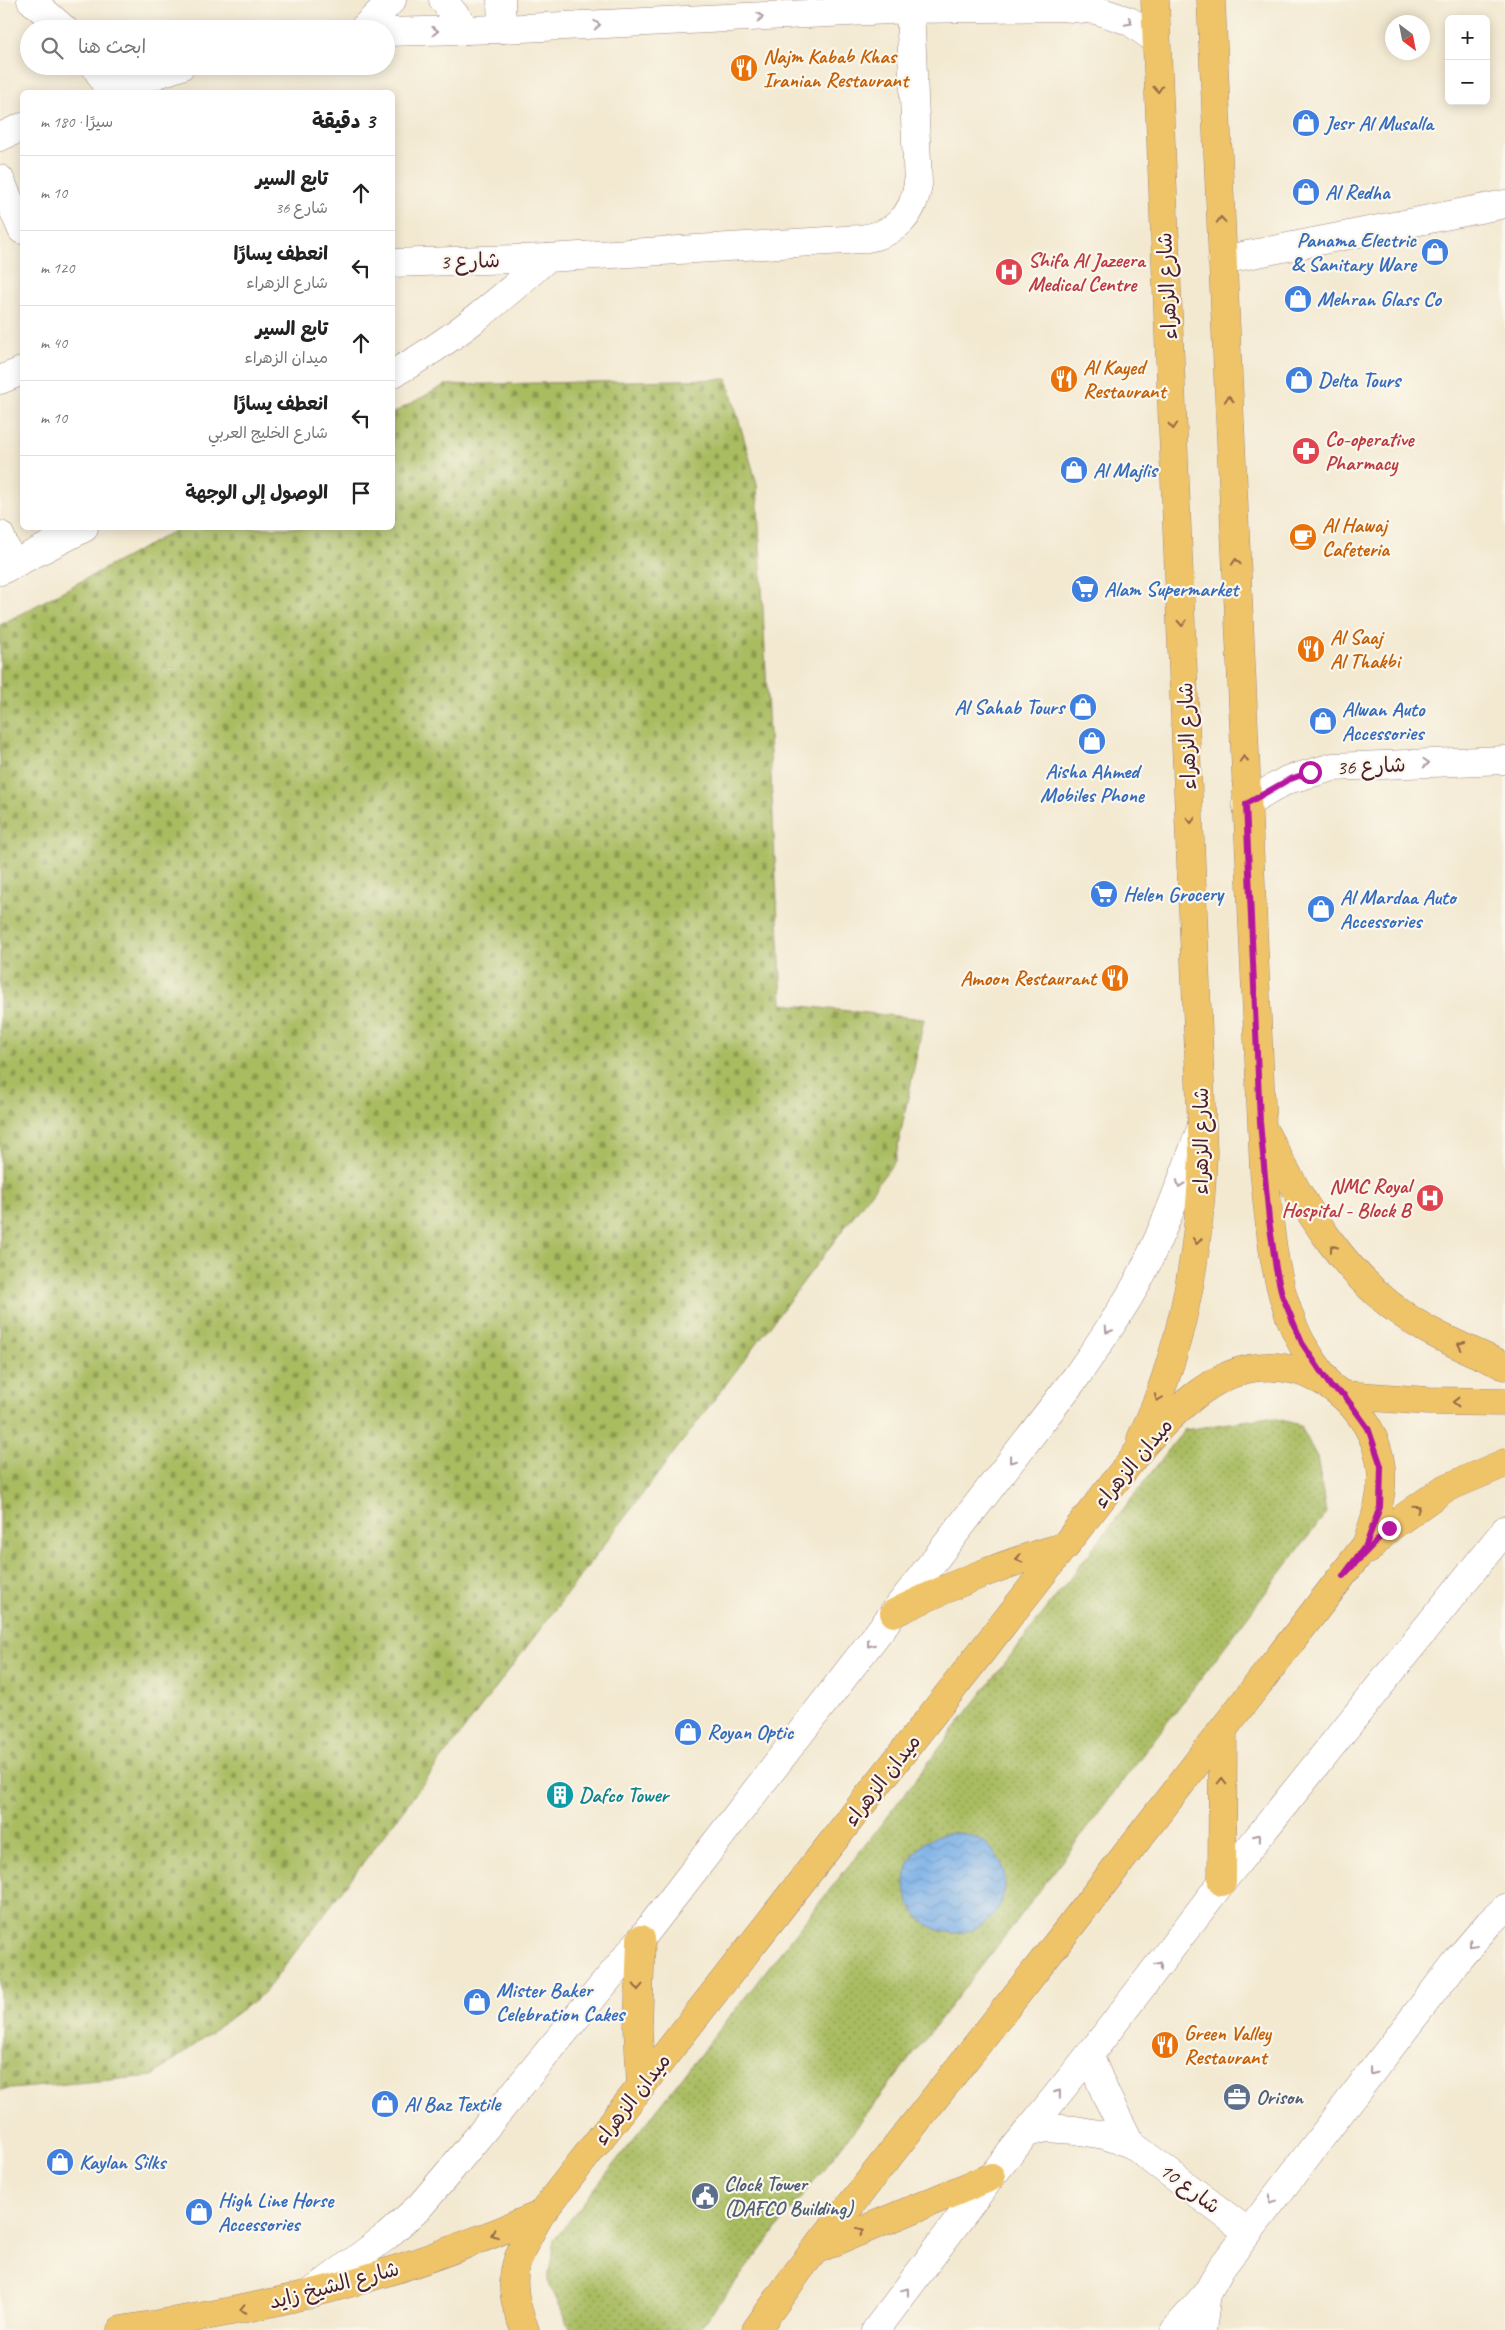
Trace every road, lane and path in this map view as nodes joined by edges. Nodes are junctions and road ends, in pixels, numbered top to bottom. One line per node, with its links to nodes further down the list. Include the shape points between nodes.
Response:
1 (32, 0): 8 (street)
2 (392, 0): 9 (street)
3 (443, 0): 11 (street)
4 (501, 0): 10 (street)
5 (1155, 0): 13 (main road, شارع الزهراء)
6 (1210, 0): 24 (main road, one-way to 6)
7 (910, 8): 10 (street, one-way to 7); 13 (street, one-way to 13, via 1096,10 1129,20); 23 (street, شارع 3, via 918,184 910,212 889,232 861,239)
8 (54, 20)
9 (372, 20)
10 (502, 29): 11 (street)
11 (467, 30): 12 (street, one-way to 11)
12 (395, 32)
13 (1156, 40): 34 (main road, شارع الزهراء, one-way to 34)
14 (100, 75): 16 (street)
15 (156, 75): 17 (street)
16 (107, 90)
17 (114, 90)
18 (20, 128): 19 (street)
19 (0, 137)
20 (0, 179): 22 (street)
21 (1505, 204): 24 (street)
22 (20, 225)
23 (547, 258): 25 (street, شارع 3); 27 (street, via 452,336)
24 (1222, 260): 33 (main road, one-way to 24)
25 (395, 264)
26 (20, 372): 28 (street)
27 (395, 372)
28 (0, 380)
29 (80, 530): 31 (street)
30 (0, 535): 31 (street)
31 (6, 567)
32 (1505, 760): 33 (street, شارع 36, one-way to 32, via 1288,780 1333,767)
33 (1246, 804): 35 (main road)
34 (1203, 1122): 39 (main road, شارع الزهراء, one-way to 39, via 1200,1214 1188,1299 1165,1382); 44 (street, one-way to 44, via 1160,1234 1136,1284 1107,1332)
35 (1260, 1122): 36 (main road, one-way to 35, via 1425,1329 1378,1295 1337,1253 1309,1213); 37 (main road, via 1269,1220 1282,1295 1302,1343)
36 (1505, 1366)
37 (1338, 1391): 38 (main road, one-way to 37, via 1428,1401); 39 (main road, ميدان الزهراء, via 1314,1376 1294,1370 1253,1368 1234,1374 1178,1410); 43 (main road, ميدان الزهراء, via 1368,1428 1381,1466 1380,1507 1366,1545)
38 (1505, 1402)
39 (1131, 1461): 42 (main road, ميدان الزهراء)
40 (1505, 1463): 43 (main road, one-way to 40, via 1389,1528 1444,1489)
41 (1505, 1530): 46 (street, one-way to 41)
42 (1066, 1546): 44 (main road, one-way to 44, via 976,1575); 50 (main road, ميدان الزهراء)
43 (1343, 1576): 45 (main road, ميدان الزهراء)
44 (894, 1613): 48 (street, one-way to 48)
45 (1222, 1730): 46 (main road, one-way to 45); 56 (main road, ميدان الزهراء)
46 (1222, 1882): 49 (street, one-way to 46)
47 (1505, 1908): 55 (street, one-way to 55, via 1460,1957)
48 (641, 1939): 50 (main road, one-way to 50, via 638,1999); 58 (street, via 420,2206 387,2236)
49 (1089, 2055): 51 (street, one-way to 49); 52 (street, شارع 10)
50 (641, 2087): 54 (main road, ميدان الزهراء)
51 (1027, 2132): 52 (street, شارع 10, via 1046,2128 1076,2130); 53 (street)
52 (1131, 2144): 55 (street, شارع 10)
53 (991, 2177): 56 (main road, one-way to 53); 62 (street, one-way to 53)
54 (540, 2215): 58 (main road, شارع الشيخ زايد, one-way to 58, via 395,2270); 60 (main road, ميدان الزهراء, via 522,2247 512,2276 516,2309)
55 (1248, 2232): 57 (street)
56 (816, 2249): 61 (main road, ميدان الزهراء)
57 (1207, 2293): 63 (street); 64 (street)
58 (308, 2295): 59 (main road, شارع الشيخ زايد, one-way to 59)
59 (121, 2330)
60 (525, 2330)
61 (756, 2330)
62 (876, 2330)
63 (1175, 2330)
64 (1202, 2330)

